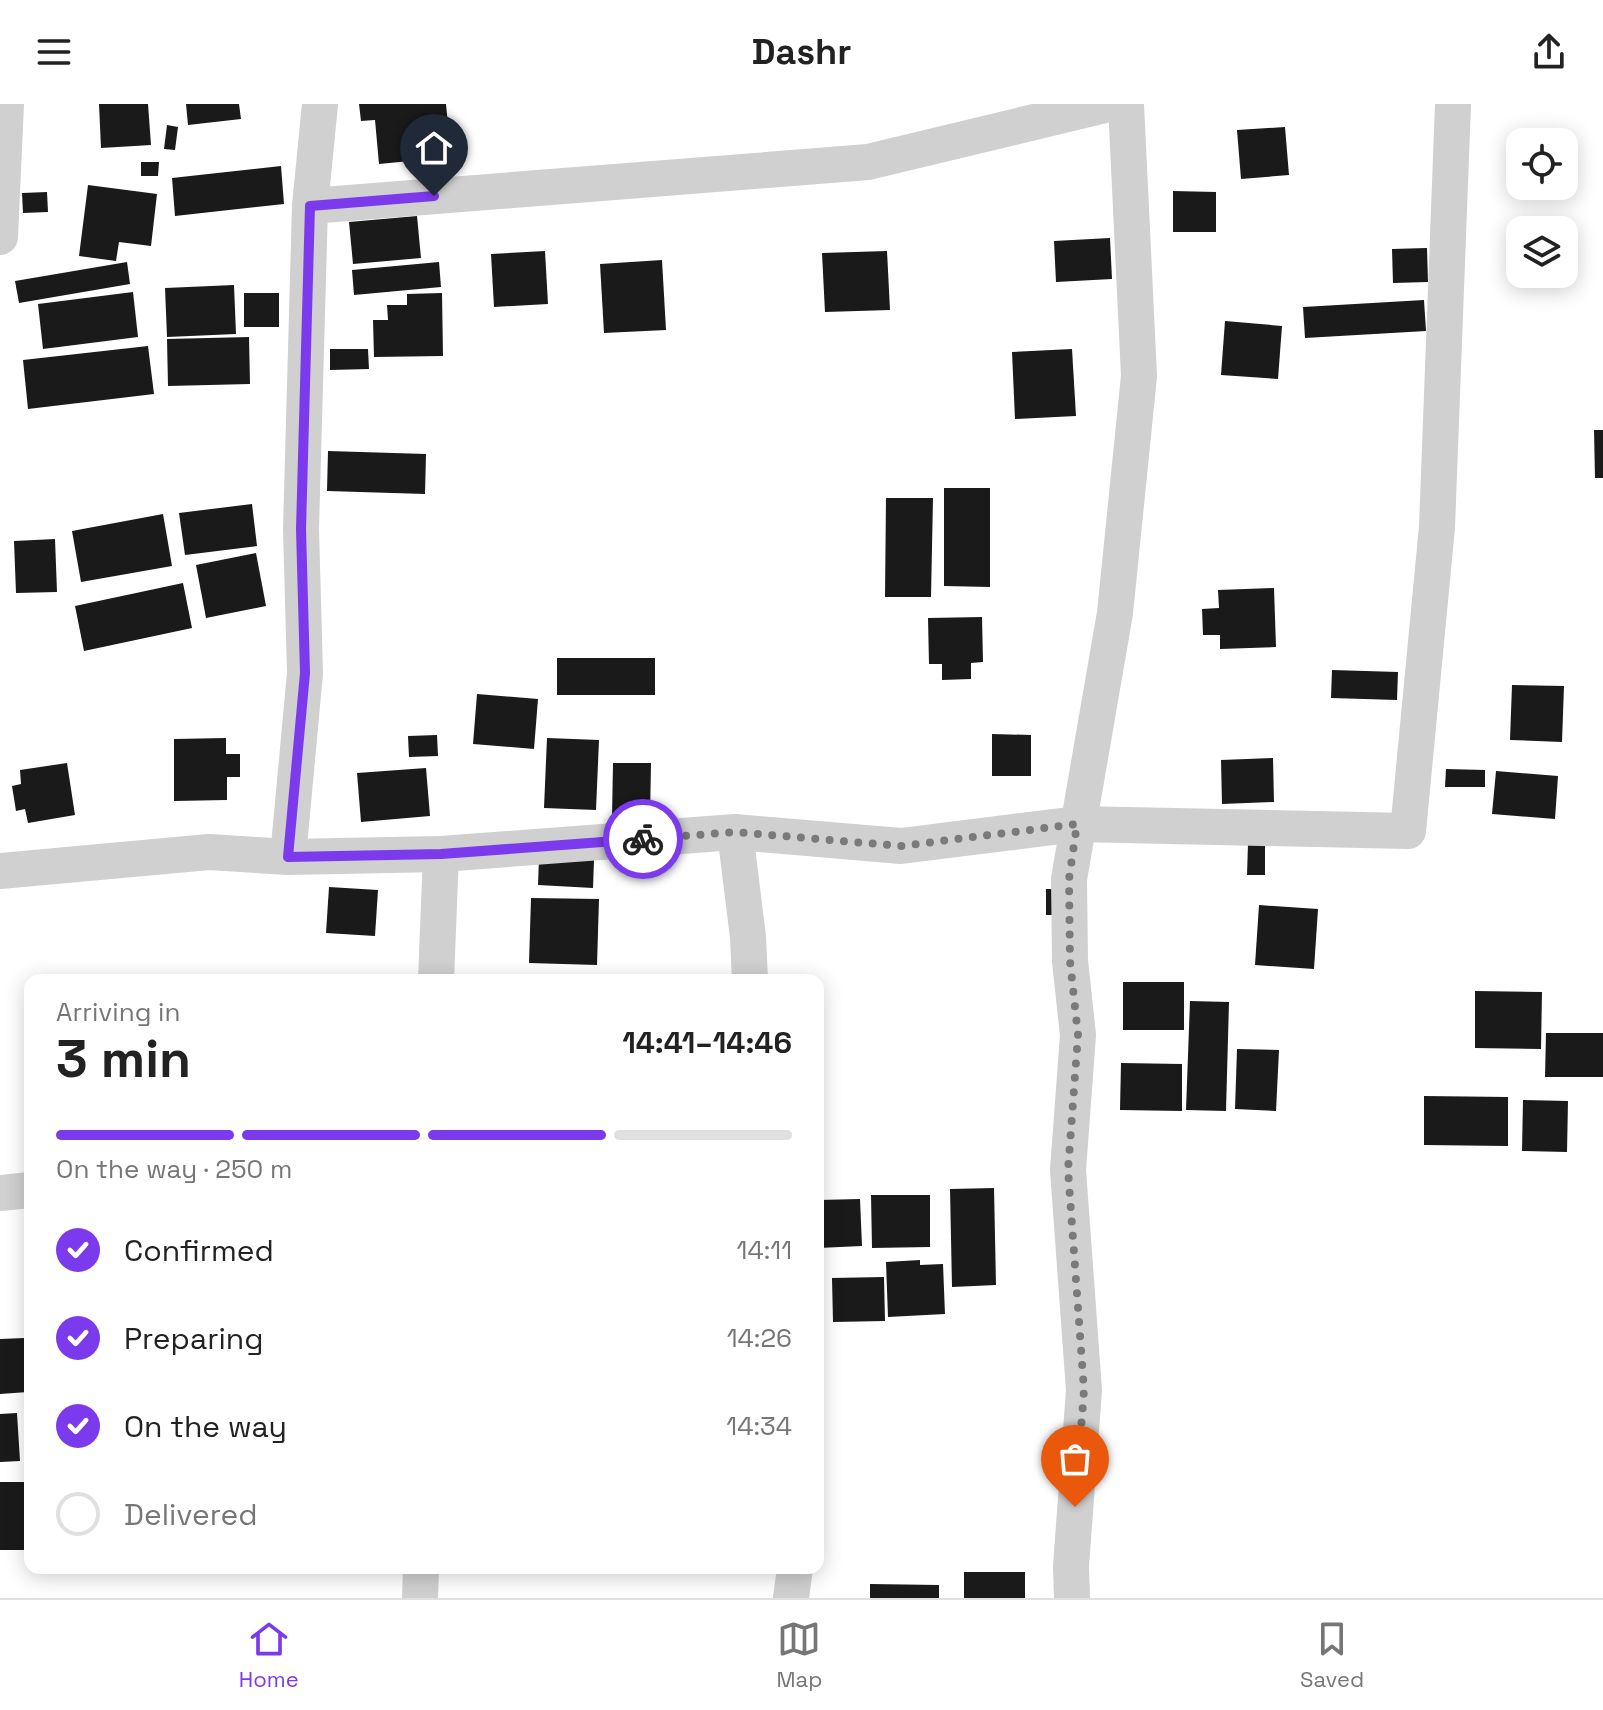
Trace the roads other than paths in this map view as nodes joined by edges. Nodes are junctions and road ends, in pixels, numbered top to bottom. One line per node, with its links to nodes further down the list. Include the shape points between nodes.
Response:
1 (6, 104): 7 (street)
2 (320, 104): 6 (street)
3 (1109, 104): 6 (street, via 868,162)
4 (1126, 104): 8 (street, via 1139,376 1115,613)
5 (1453, 104): 8 (street, via 1437,527 1408,831)
6 (310, 206): 11 (street, via 301,529 305,673)
7 (0, 237)
8 (1077, 824): 9 (street, via 901,846); 21 (street, via 1069,879 1078,1035 1068,1170 1084,1390)
9 (735, 832): 10 (street); 14 (street)
10 (441, 854): 11 (street); 13 (street)
11 (288, 857): 12 (street, via 209,852)
12 (0, 871)
13 (436, 974)
14 (750, 974)
15 (24, 1191): 16 (street)
16 (0, 1193)
17 (421, 1574): 19 (street)
18 (794, 1574): 20 (street)
19 (420, 1598)
20 (791, 1598)
21 (1072, 1598)

